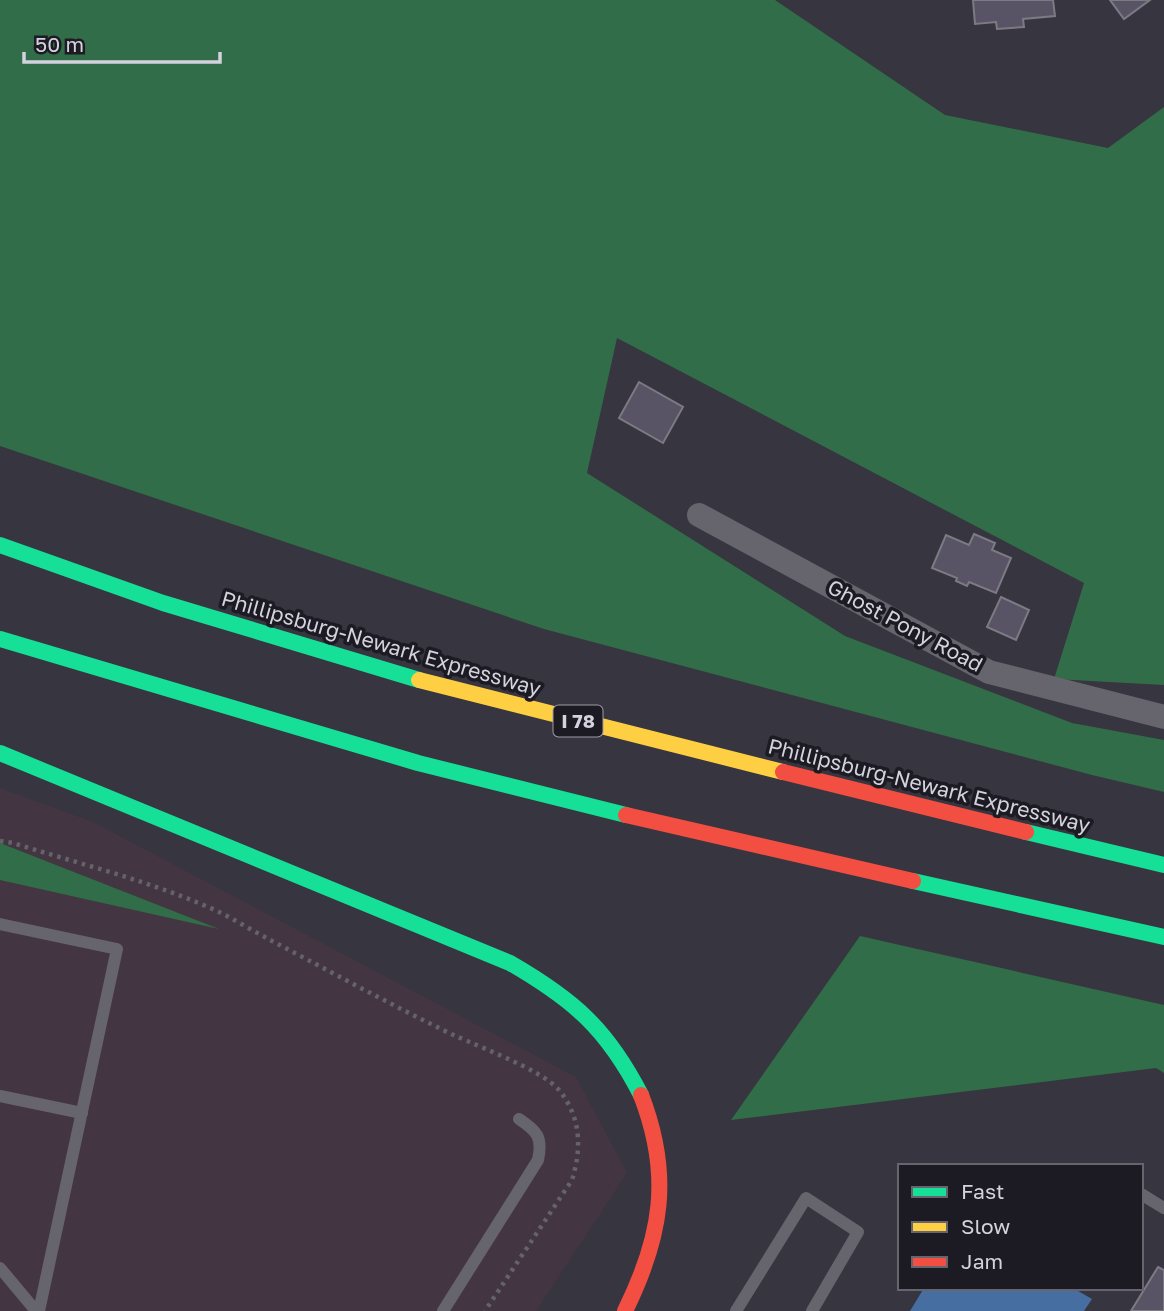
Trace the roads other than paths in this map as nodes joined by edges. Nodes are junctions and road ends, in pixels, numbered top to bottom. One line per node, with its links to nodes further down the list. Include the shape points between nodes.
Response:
1 (699, 515): 4 (street, Ghost Pony Road, via 989,672)
2 (0, 545): 6 (highway, Phillipsburg-Newark Expressway / I 78, via 163,603 444,687)
3 (0, 639): 8 (highway, via 418,763 728,840)
4 (1164, 717)
5 (0, 753): 17 (highway, via 510,963 560,993 591,1019 620,1055 642,1094 660,1177 657,1223 648,1261)
6 (1164, 865)
7 (0, 924): 10 (lane, via 117,949)
8 (1164, 937)
9 (0, 1096): 10 (lane)
10 (82, 1113): 15 (lane)
11 (519, 1119): 16 (lane, via 538,1136 538,1160)
12 (1143, 1195): 13 (lane)
13 (1164, 1208)
14 (0, 1268): 15 (lane)
15 (37, 1311)
16 (443, 1311)
17 (625, 1311)
18 (736, 1311): 19 (lane, via 806,1198 858,1232)
19 (812, 1311)

